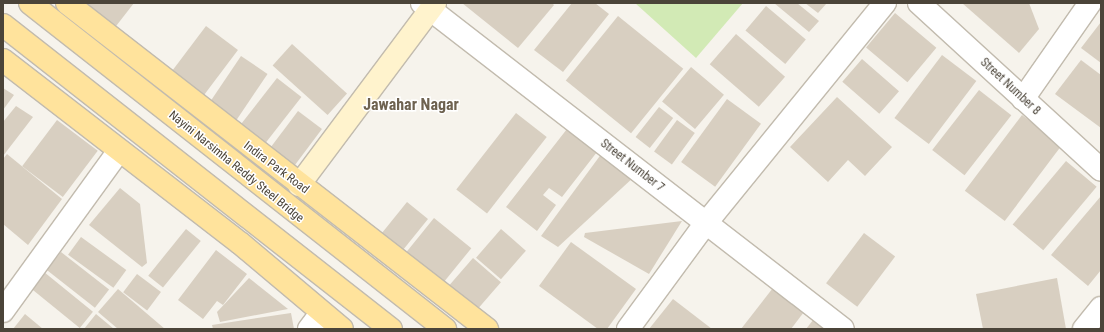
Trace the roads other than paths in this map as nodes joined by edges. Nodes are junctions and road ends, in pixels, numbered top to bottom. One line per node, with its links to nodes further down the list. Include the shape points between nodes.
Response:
1 (30, 3): 19 (main road, Nayini Narsimha Reddy Steel Bridge)
2 (67, 3): 12 (main road, Indira Park Road)
3 (885, 3): 13 (street)
4 (919, 3): 9 (street, Street Number 8)
5 (1090, 3): 9 (street)
6 (429, 5): 12 (street); 13 (street, Street Number 7)
7 (3, 25): 18 (main road)
8 (3, 60): 10 (main road)
9 (1023, 99): 11 (street, Street Number 8)
10 (118, 152): 15 (street); 16 (main road, via 240,242)
11 (1101, 170)
12 (299, 185): 20 (main road, Indira Park Road)
13 (706, 223): 21 (street); 22 (street, Street Number 7)
14 (1101, 308): 23 (street)
15 (3, 311)
16 (315, 321): 17 (main road)
17 (342, 329)
18 (391, 329)
19 (445, 329)
20 (487, 329)
21 (628, 329)
22 (843, 329)
23 (1084, 329)

